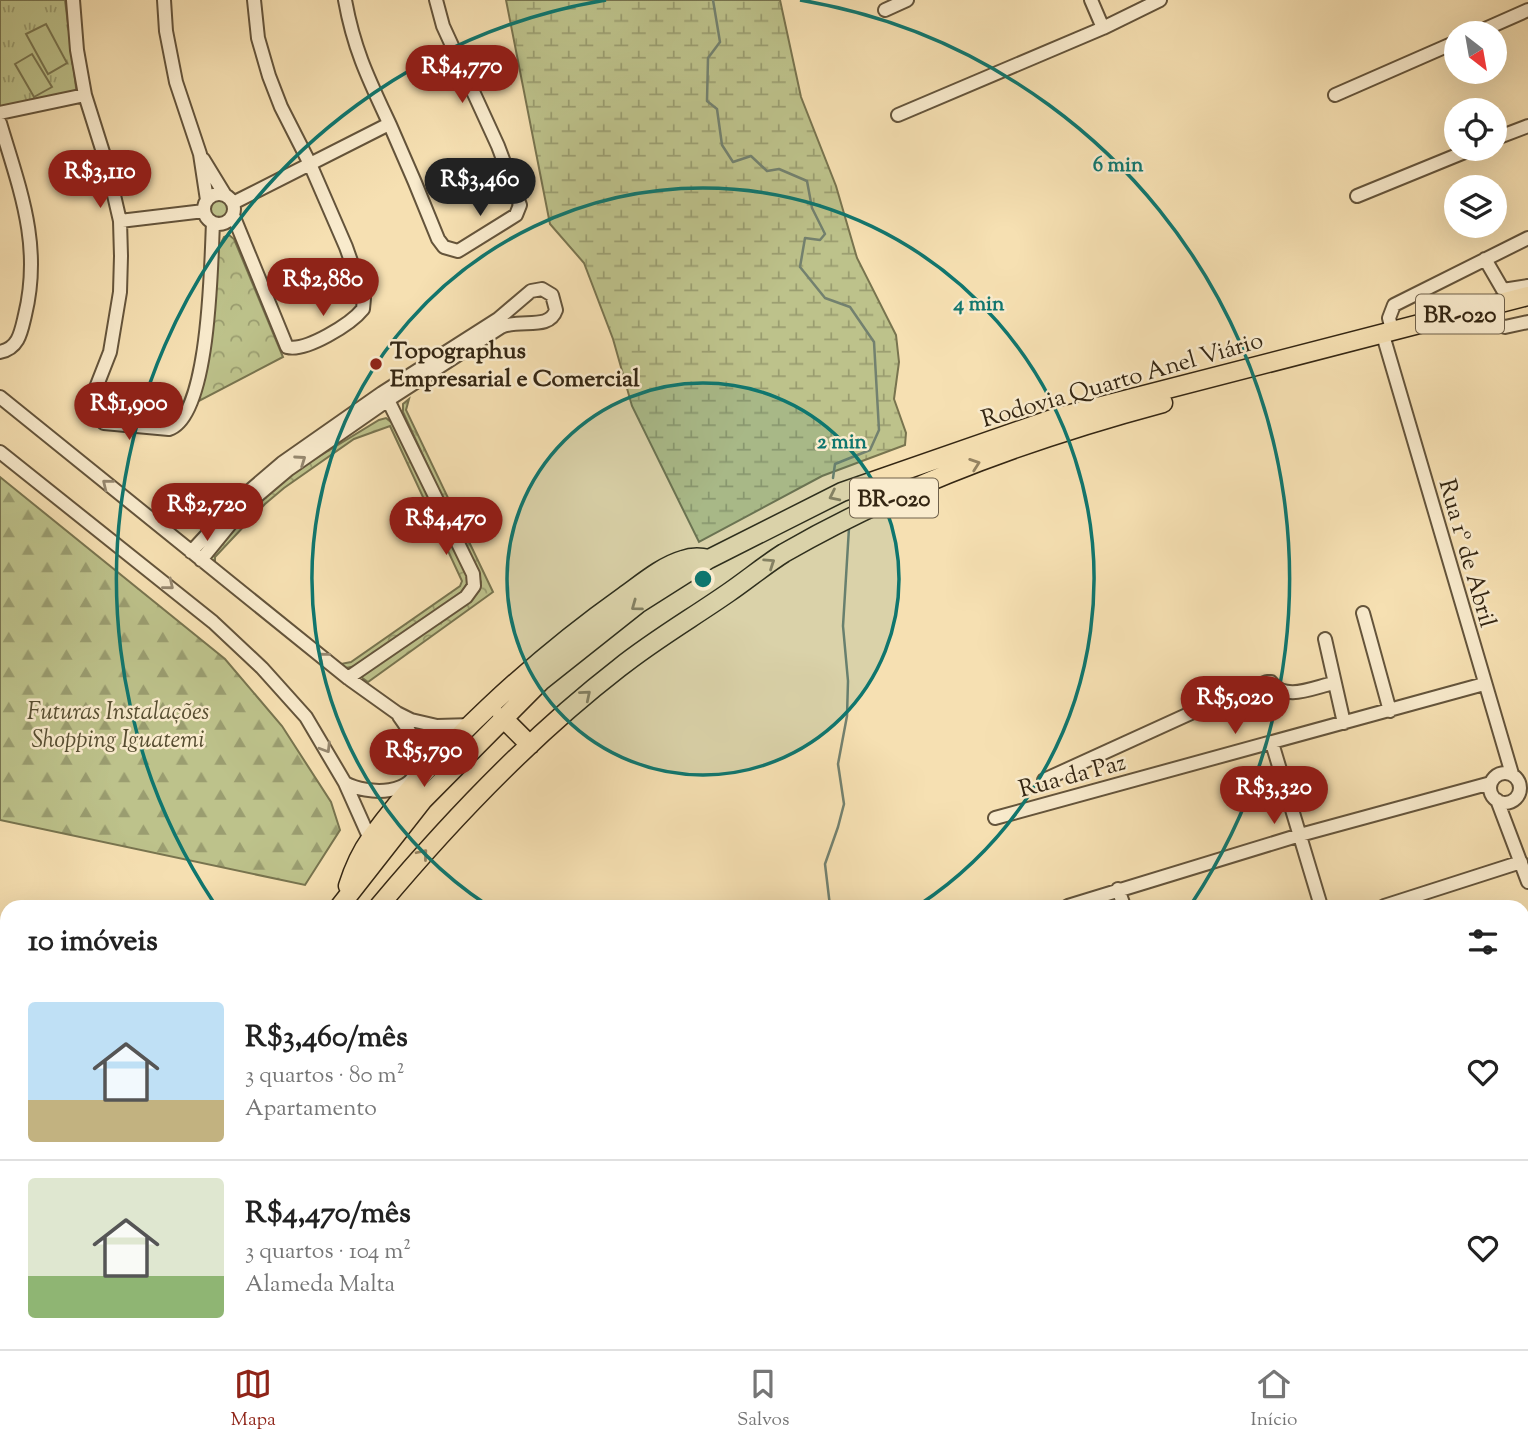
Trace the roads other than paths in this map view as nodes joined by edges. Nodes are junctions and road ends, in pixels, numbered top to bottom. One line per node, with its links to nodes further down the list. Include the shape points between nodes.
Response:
1 (73, 0): 14 (street)
2 (164, 0): 22 (street, via 176,82)
3 (254, 0): 24 (street, via 269,76)
4 (345, 0): 19 (street, via 365,74)
5 (436, 0): 19 (street, via 443,26 515,187 520,205 516,215 464,249 444,247)
6 (907, 0): 9 (street)
7 (1091, 0): 12 (street)
8 (1160, 0): 12 (street)
9 (885, 10)
10 (1528, 10): 11 (street)
11 (1503, 21)
12 (1103, 28): 17 (street)
13 (1444, 47): 15 (street)
14 (85, 95): 16 (street); 28 (street)
15 (1335, 95)
16 (0, 113)
17 (898, 115)
18 (0, 123): 41 (street, via 29,219 32,262 20,334 16,344)
19 (389, 124): 24 (street)
20 (1528, 126): 21 (street)
21 (1507, 134)
22 (200, 154): 26 (street); 27 (street)
23 (1444, 160): 25 (street)
24 (310, 164): 27 (street); 27 (street, via 364,298 363,309 353,320 303,348 287,347)
25 (1357, 196)
26 (205, 205): 27 (street, via 216,194); 28 (street); 29 (street, via 207,219)
27 (230, 205): 29 (street, via 225,223)
28 (120, 221): 29 (street, via 120,292 110,352 92,406 104,423 169,429 183,420 198,378 205,345)
29 (213, 223)
30 (1528, 238): 31 (street)
31 (1485, 259): 34 (street); 40 (street, via 1394,305)
32 (1528, 286): 34 (street)
33 (1528, 296): 34 (highway, Rodovia Quarto Anel Viário / BR-020)
34 (1502, 297): 40 (highway, Rodovia Quarto Anel Viário / BR-020)
35 (514, 305): 38 (street); 38 (street, via 537,289 548,291 555,301 556,310 549,321); 42 (street)
36 (1528, 306): 37 (highway, Rodovia Quarto Anel Viário / BR-020)
37 (1480, 319): 39 (street, via 1505,327); 40 (highway, Rodovia Quarto Anel Viário / BR-020)
38 (521, 322): 42 (street, via 501,327)
39 (1528, 322)
40 (1389, 336): 46 (highway, Rodovia Quarto Anel Viário / BR-020, one-way to 46, via 1055,418 842,492); 51 (street, Rua 1º de Abril); 58 (highway, Rodovia Quarto Anel Viário / BR-020, one-way to 40, via 618,668 757,572 793,548 914,488 1138,410)
41 (0, 352)
42 (382, 394): 45 (street, via 264,489); 49 (street, via 473,574 474,586 467,597)
43 (0, 397): 45 (street, one-way to 43)
44 (0, 452): 61 (street, one-way to 61, via 214,622 262,668 306,717)
45 (196, 556): 49 (street, one-way to 45)
46 (709, 559): 54 (highway, Rodovia Quarto Anel Viário / BR-020, one-way to 54, via 638,604); 56 (highway, via 678,561 644,582 562,643)
47 (1363, 613): 52 (street)
48 (1325, 639): 50 (street)
49 (348, 678): 53 (street)
50 (1334, 683): 55 (street); 60 (street, via 1288,693 1267,682)
51 (1484, 684): 52 (street, Rua da Paz); 59 (street, Rua 1º de Abril)
52 (1391, 710): 55 (street, Rua da Paz)
53 (397, 713): 56 (street, via 437,726); 61 (street, via 417,750 415,774 409,781 371,792)
54 (502, 717): 58 (highway); 72 (highway, Rodovia Quarto Anel Viário / BR-020, via 423,800)
55 (1344, 723): 57 (street, Rua da Paz)
56 (472, 725): 67 (highway)
57 (1272, 743): 65 (street, Rua da Paz); 66 (street)
58 (530, 745): 73 (highway, Rodovia Quarto Anel Viário / BR-020, one-way to 58, via 438,836)
59 (1512, 774): 62 (street, via 1499,774); 63 (street)
60 (1044, 780)
61 (345, 783): 67 (street)
62 (1491, 783): 64 (street); 66 (street)
63 (1522, 795): 64 (street, via 1507,802)
64 (1497, 800): 68 (street)
65 (995, 818)
66 (1300, 835): 70 (street); 76 (street)
67 (370, 839): 71 (highway)
68 (1521, 862): 69 (street); 77 (street)
69 (1528, 882)
70 (1118, 890): 74 (street); 75 (street)
71 (343, 900)
72 (345, 900)
73 (384, 900)
74 (1087, 900)
75 (1122, 900)
76 (1319, 900)
77 (1403, 900)

